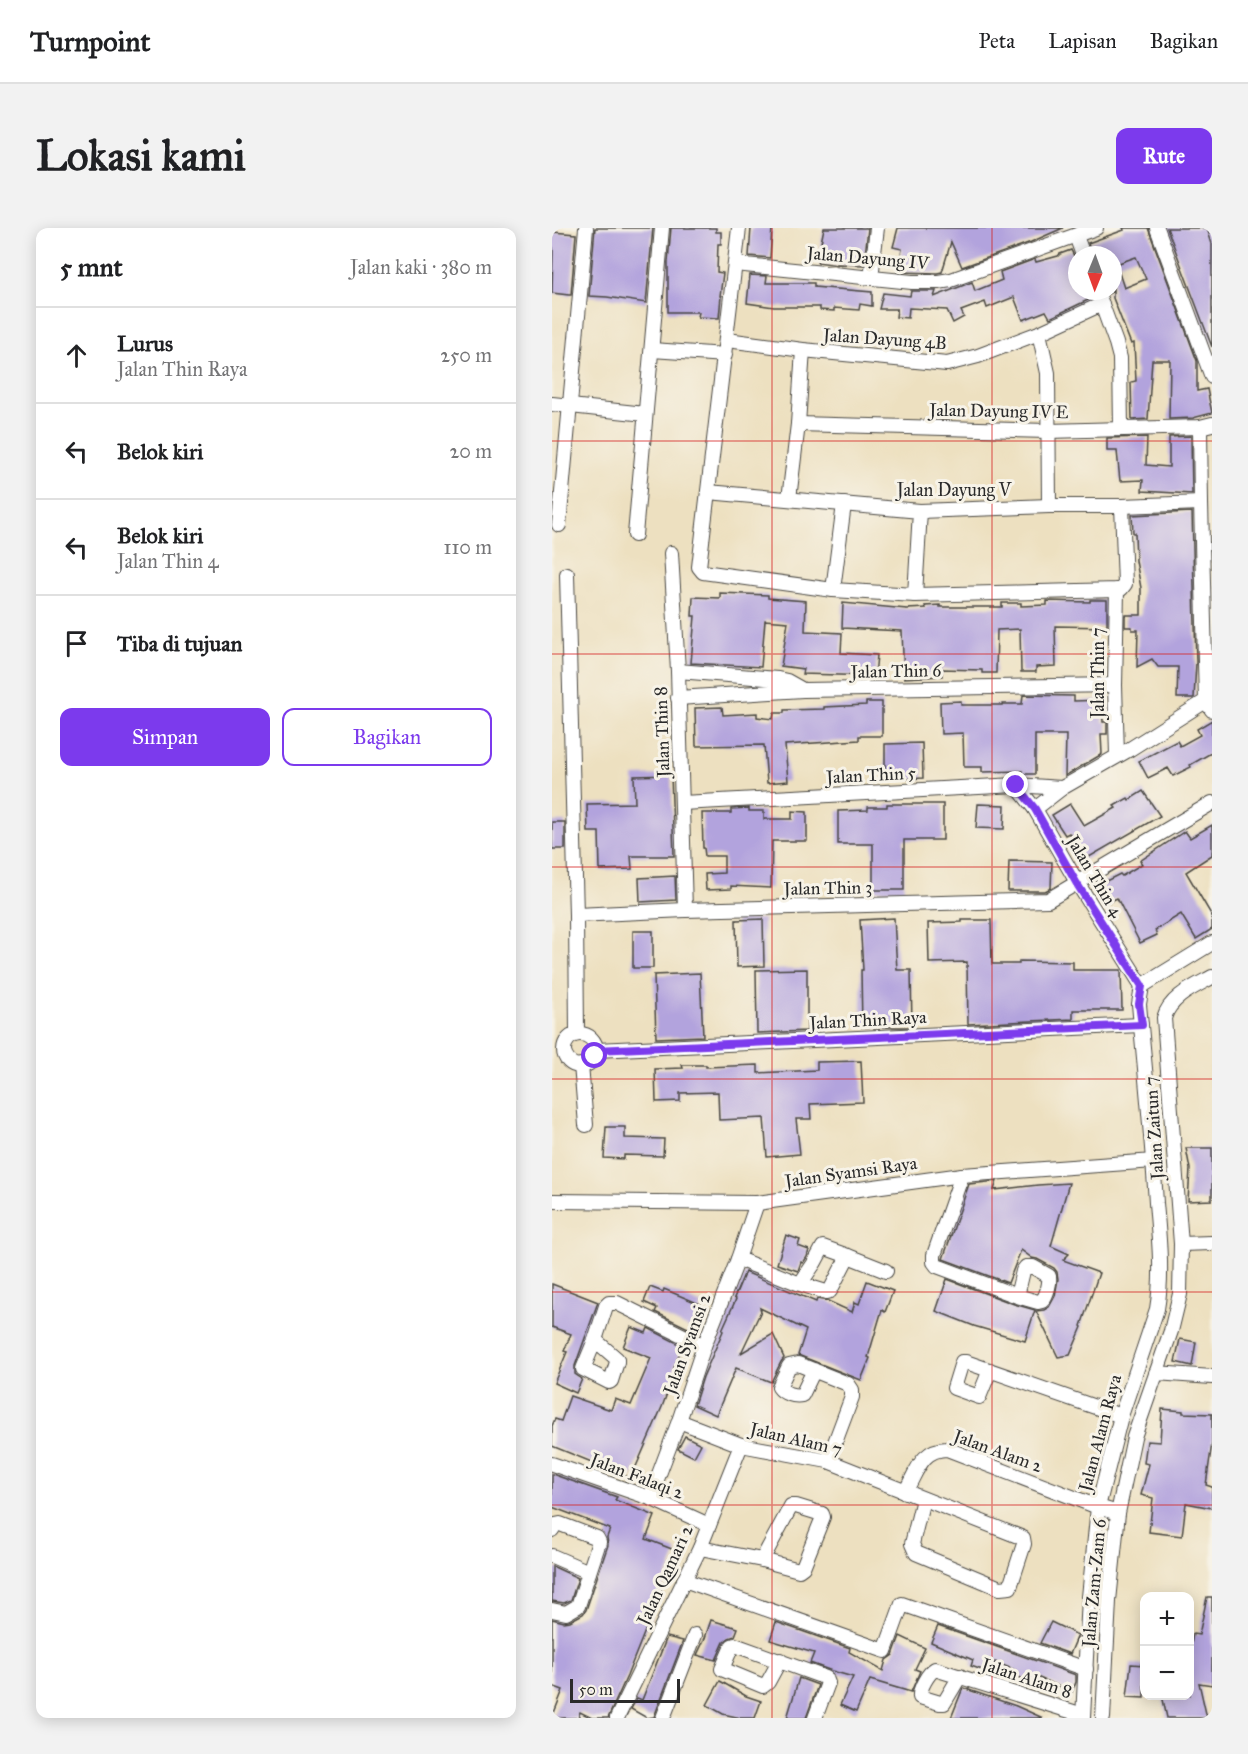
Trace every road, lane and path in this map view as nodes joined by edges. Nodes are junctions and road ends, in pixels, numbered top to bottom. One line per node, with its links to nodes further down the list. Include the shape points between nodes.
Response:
1 (586, 228): 20 (street)
2 (662, 228): 15 (street)
3 (739, 228): 9 (street)
4 (877, 228): 10 (street)
5 (1096, 228): 7 (street, Jalan Dayung IV)
6 (1156, 228): 18 (street)
7 (1076, 236): 8 (street); 10 (street, Jalan Dayung IV, via 951,280)
8 (1080, 246)
9 (735, 264): 10 (street, Jalan Dayung IV); 14 (street)
10 (871, 278)
11 (1096, 300): 13 (street, Jalan Dayung 4B)
12 (1100, 300): 24 (street, via 1120,358)
13 (1039, 333): 16 (street, Jalan Dayung 4B, via 947,364); 25 (street, via 1048,373)
14 (727, 340): 16 (street, Jalan Dayung 4B); 17 (street)
15 (652, 350): 17 (street); 21 (street)
16 (803, 350): 22 (street)
17 (725, 356): 26 (street)
18 (1212, 377)
19 (552, 404): 20 (street)
20 (571, 406): 21 (street); 33 (street)
21 (645, 414): 34 (street)
22 (798, 424): 25 (street, Jalan Dayung IV E); 27 (street)
23 (1206, 425): 24 (street, Jalan Dayung IV E); 28 (street)
24 (1121, 429): 25 (street, Jalan Dayung IV E)
25 (1048, 431): 30 (street)
26 (708, 492): 27 (street, Jalan Dayung V); 37 (street, via 699,567 703,572)
27 (789, 499): 29 (street, Jalan Dayung V)
28 (1200, 503): 31 (street, Jalan Dayung V); 44 (street)
29 (844, 504): 32 (street, Jalan Dayung V); 37 (street)
30 (1049, 506): 31 (street, Jalan Dayung V); 32 (street, Jalan Dayung V)
31 (1122, 506): 38 (street, Jalan Thin 7, via 1125,584)
32 (920, 511): 39 (street)
33 (559, 525)
34 (634, 535)
35 (671, 553): 40 (street, Jalan Thin 8)
36 (567, 574): 53 (street)
37 (834, 590): 39 (street)
38 (1117, 590): 39 (street); 41 (street, Jalan Thin 7)
39 (915, 596)
40 (678, 671): 42 (street, via 778,679); 43 (street, Jalan Thin 8)
41 (1115, 685): 42 (street, Jalan Thin 6); 45 (street, Jalan Thin 7)
42 (803, 690): 43 (street, Jalan Thin 6)
43 (678, 698): 48 (street, Jalan Thin 8)
44 (1210, 703): 45 (street)
45 (1117, 755): 47 (street)
46 (1016, 785): 47 (street, Jalan Thin 5); 48 (street, Jalan Thin 5); 50 (street, Jalan Thin 4)
47 (1062, 788): 50 (street)
48 (682, 803): 52 (street, Jalan Thin 8)
49 (1212, 803): 51 (street, Jalan Thin 3)
50 (1035, 809): 51 (street, Jalan Thin 4)
51 (1077, 884): 52 (street, Jalan Thin 3, via 1045,900); 56 (street, Jalan Thin 4)
52 (685, 910): 53 (street, Jalan Thin 3)
53 (576, 915): 58 (street)
54 (1212, 943): 56 (street)
55 (1212, 976): 68 (street, Jalan Zaitun 7, via 1167,1010 1164,1028)
56 (1142, 986): 57 (street, Jalan Alam Raya)
57 (1142, 1025): 60 (street, Jalan Thin Raya); 63 (street, Jalan Alam Raya)
58 (577, 1034): 59 (street); 60 (street, via 594,1041)
59 (558, 1050): 61 (street, via 569,1061)
60 (596, 1050): 61 (street, via 591,1061)
61 (581, 1065): 62 (street)
62 (586, 1125)
63 (1154, 1161): 64 (street, Jalan Syamsi Raya); 80 (street, Jalan Alam Raya, via 1160,1291)
64 (962, 1175): 66 (street, Jalan Syamsi Raya); 73 (street, via 934,1262)
65 (552, 1201): 66 (street, Jalan Syamsi Raya)
66 (757, 1203): 70 (street, Jalan Syamsi 2)
67 (1212, 1243): 68 (street)
68 (1181, 1245): 78 (street, Jalan Zam-Zam 6, via 1180,1294)
69 (848, 1256): 71 (street); 72 (street, via 823,1247); 72 (street, via 830,1291 820,1292)
70 (738, 1259): 72 (street); 75 (street, Jalan Syamsi 2)
71 (886, 1271)
72 (800, 1284)
73 (1017, 1296)
74 (595, 1340): 75 (street, via 606,1306 613,1302)
75 (704, 1346): 81 (street, Jalan Syamsi 2)
76 (814, 1370): 83 (street, via 848,1384 852,1390)
77 (990, 1370): 80 (street)
78 (1156, 1373): 79 (street); 89 (street, Jalan Zam-Zam 6, via 1134,1437)
79 (1212, 1377)
80 (1121, 1416): 88 (street, Jalan Alam Raya)
81 (679, 1421): 82 (street, Jalan Alam 7); 86 (street, Jalan Syamsi 2)
82 (741, 1445): 83 (street, Jalan Alam 7); 90 (street, Jalan Qamari 2)
83 (828, 1461): 85 (street, Jalan Alam 7)
84 (552, 1464): 86 (street, Jalan Falaqi 2)
85 (905, 1492): 87 (street, Jalan Alam 7); 88 (street, Jalan Alam 2, via 926,1455 947,1449)
86 (650, 1498): 90 (street, Jalan Falaqi 2)
87 (923, 1499): 87 (street, Jalan Alam 7, via 1023,1538 1010,1587 1000,1587 916,1553 912,1544)
88 (1098, 1508): 89 (street, Jalan Alam 2); 100 (street, Jalan Alam Raya)
89 (1118, 1513): 106 (street, Jalan Zam-Zam 6)
90 (709, 1525): 92 (street, Jalan Qamari 2)
91 (552, 1530): 95 (street, via 560,1524 597,1538)
92 (700, 1548): 94 (street); 96 (street, Jalan Qamari 2)
93 (552, 1556): 95 (street)
94 (762, 1560): 94 (street, via 802,1568 822,1514 791,1506)
95 (589, 1572): 97 (street, via 578,1606 566,1613)
96 (684, 1580): 100 (street, via 885,1651 902,1604); 103 (street, Jalan Qamari 2)
97 (552, 1610)
98 (694, 1635): 104 (street)
99 (780, 1660): 105 (street, via 828,1680)
100 (1086, 1669): 102 (street, Jalan Alam Raya)
101 (960, 1676): 102 (street, Jalan Alam 8)
102 (1083, 1716)
103 (617, 1718)
104 (663, 1718)
105 (815, 1718)
106 (1103, 1718)

